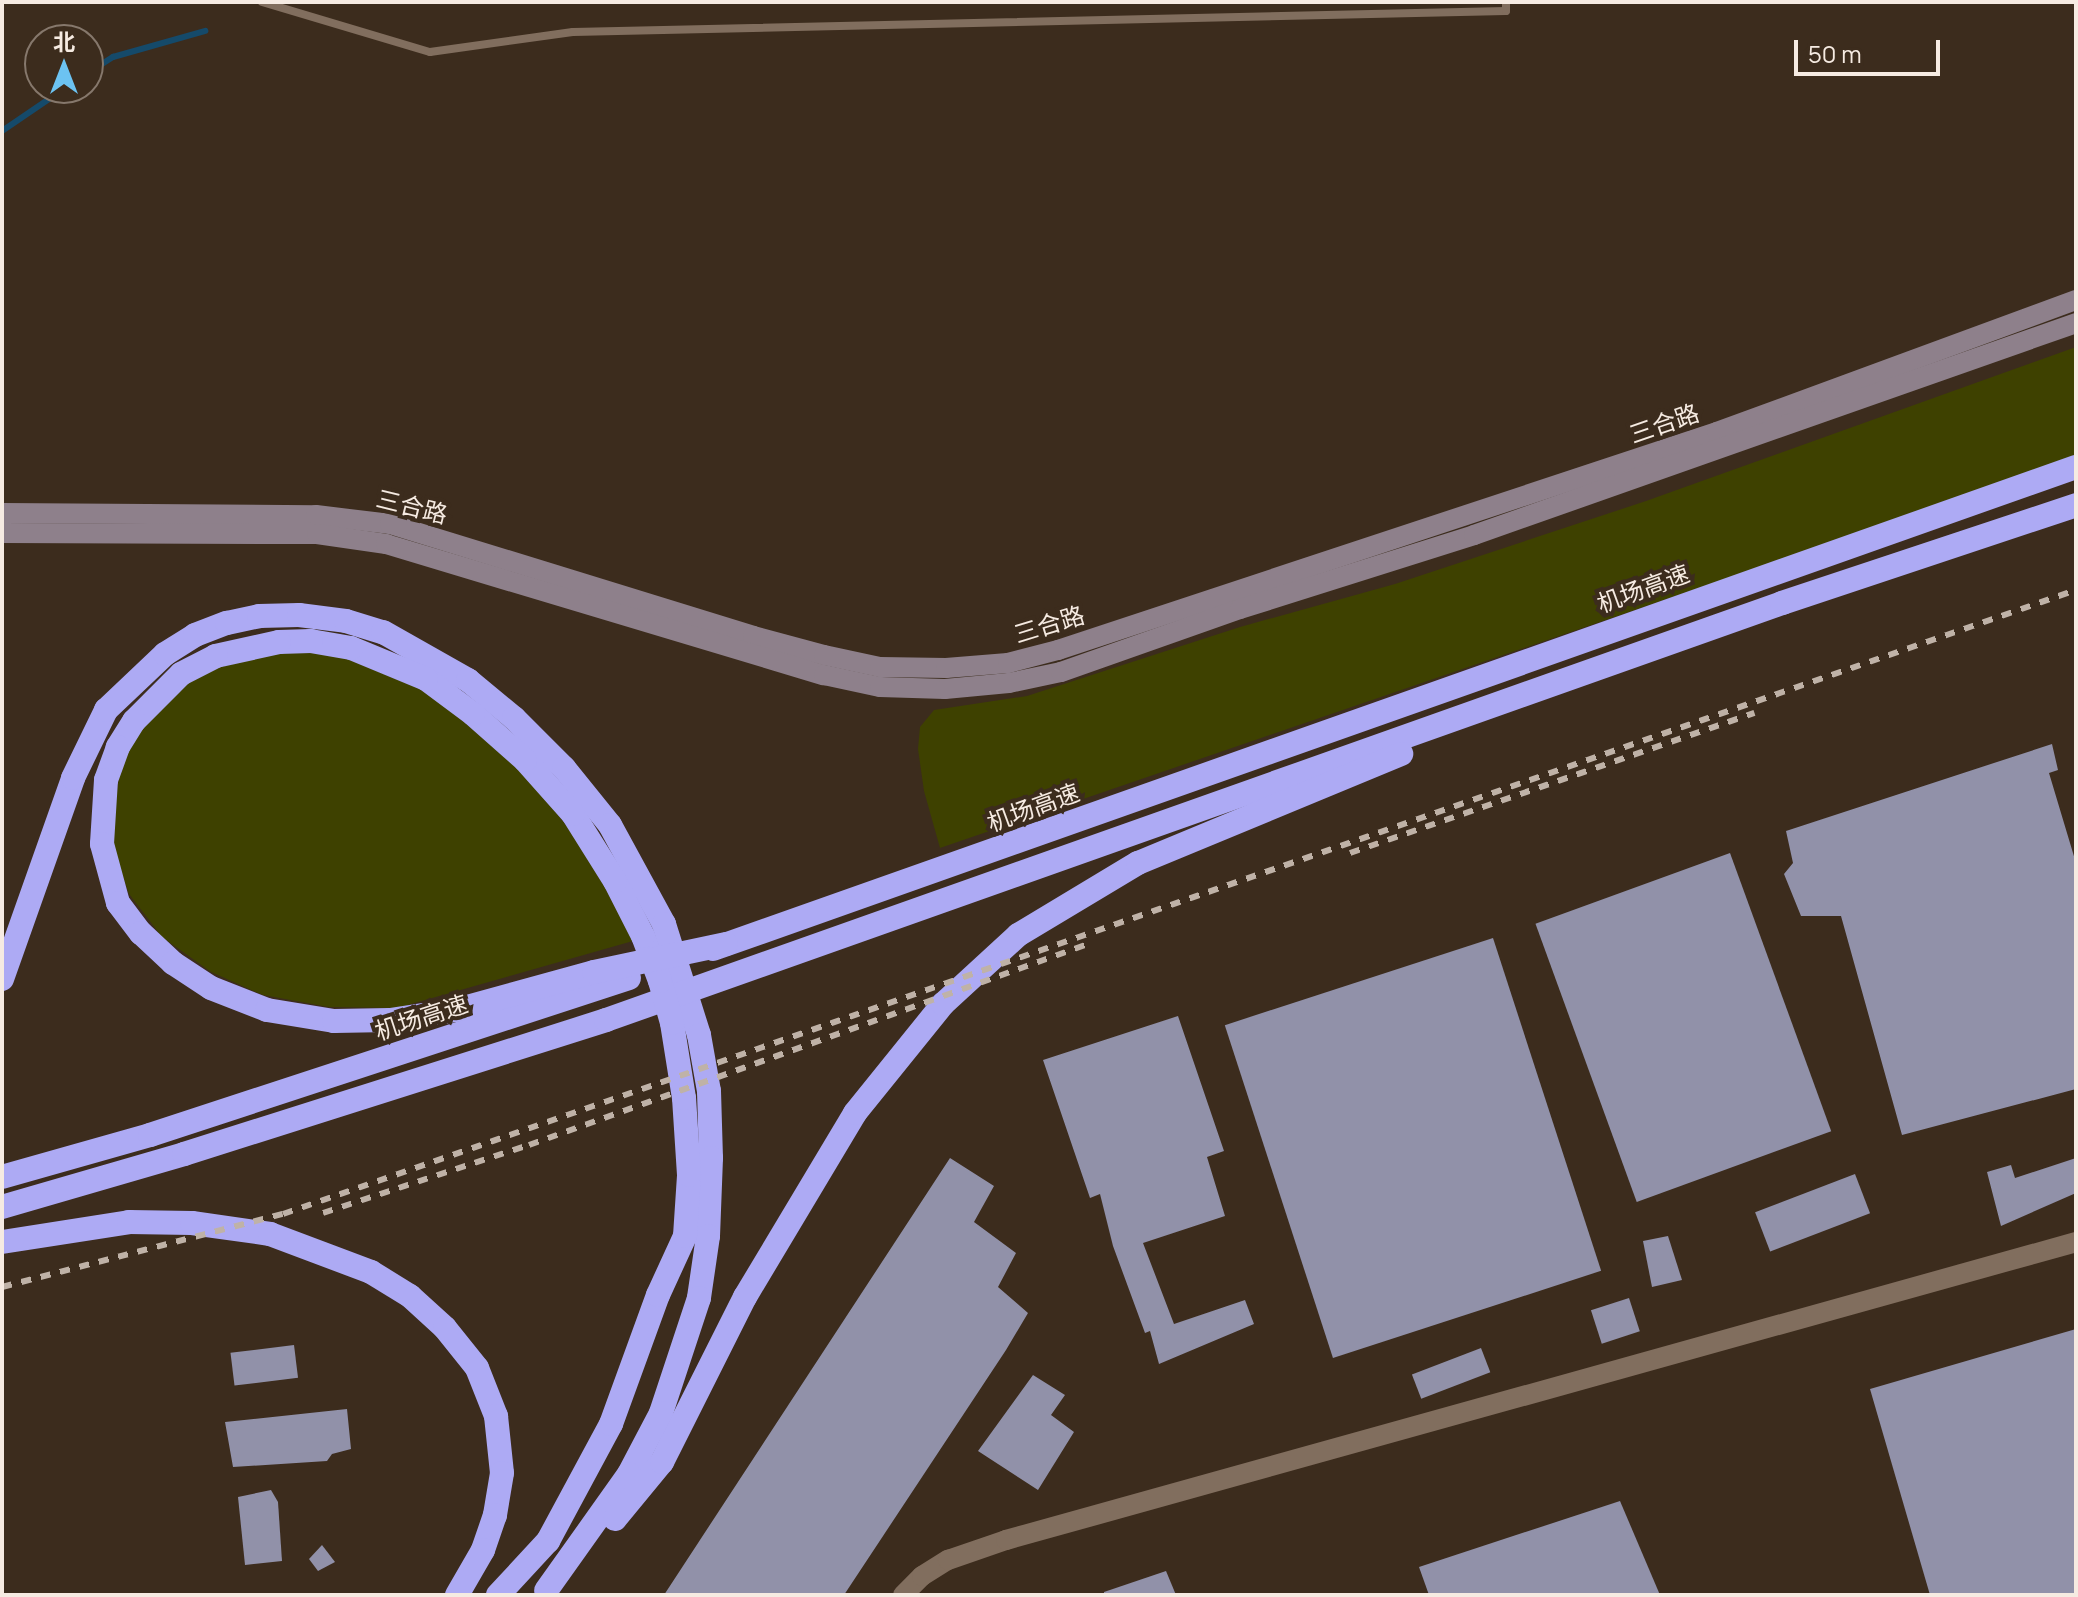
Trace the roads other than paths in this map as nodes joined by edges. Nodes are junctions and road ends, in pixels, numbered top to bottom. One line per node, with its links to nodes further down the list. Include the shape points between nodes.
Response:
1 (262, 2): 2 (lane, via 430,52 573,32 1506,11)
2 (1506, 2)
3 (2076, 300): 7 (main road, 三合路, via 1688,442 1008,663 880,667 824,655 390,524 316,515)
4 (2076, 323): 8 (main road, 三合路, via 1489,530 1061,672 1009,683 945,689 880,687 824,675 386,544 317,534)
5 (2076, 467): 11 (highway, 机场高速, via 726,944)
6 (2076, 505): 9 (highway)
7 (2, 513)
8 (2, 533)
9 (1617, 662): 13 (highway, via 606,1020); 16 (highway, via 1138,863 1018,935 943,1004 855,1113 745,1297 662,1462)
10 (2, 979): 16 (highway, via 73,778 106,710 165,654 195,635 259,616 299,615 383,632 468,680 564,768 610,825 664,924 699,1035 709,1091 711,1158 699,1298 661,1413 629,1474)
11 (596, 980): 12 (highway, 机场高速, via 150,1135); 18 (highway, via 390,1020 334,1021 267,1010 211,988 173,963 118,903 102,844 101,815 118,747 158,694 181,674 216,656 279,642 311,641 390,662 426,679 525,760 573,814 643,936 672,1023 684,1098 689,1175 685,1236 611,1424 548,1541)
12 (2, 1177)
13 (2, 1207)
14 (2, 1242): 17 (highway, via 129,1222 192,1223 318,1249 410,1296 477,1368 496,1416 502,1473 495,1515 483,1550)
15 (2076, 1242): 19 (street, via 1006,1540 948,1560)
16 (543, 1593)
17 (457, 1595)
18 (498, 1595)
19 (903, 1595)

